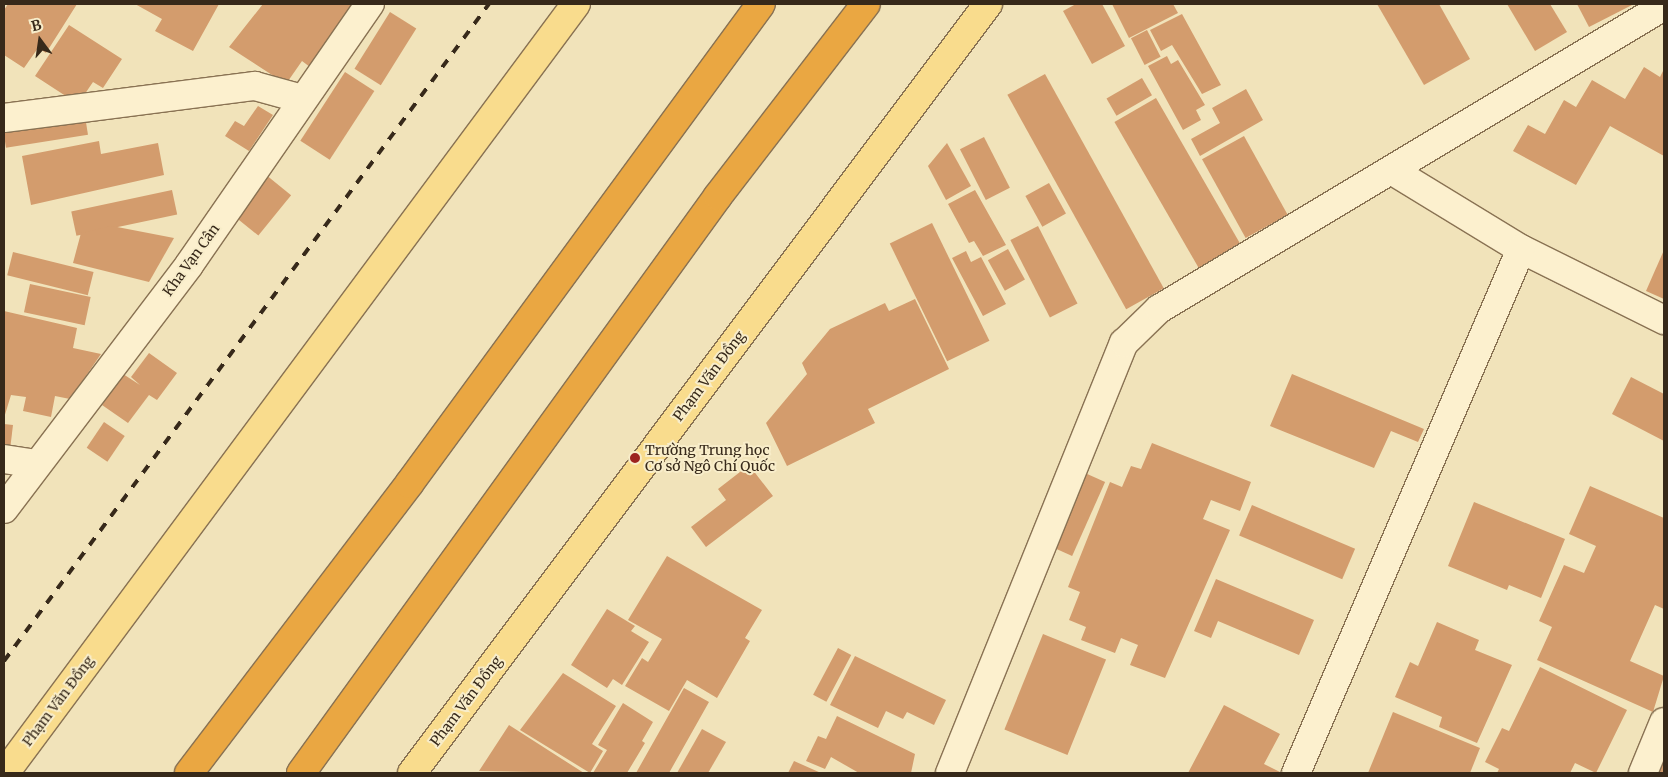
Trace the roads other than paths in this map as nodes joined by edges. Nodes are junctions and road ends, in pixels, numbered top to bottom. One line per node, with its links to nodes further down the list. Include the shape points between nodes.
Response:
1 (370, 4): 7 (street, Kha Vạn Cân)
2 (576, 4): 17 (main road, Phạm Văn Đồng)
3 (761, 4): 18 (highway, via 409,484)
4 (866, 4): 19 (highway, via 718,196)
5 (988, 4): 20 (main road, Phạm Văn Đồng)
6 (1664, 6): 9 (street)
7 (302, 99): 8 (street, via 255,86); 13 (street, Kha Vạn Cân, via 189,265)
8 (4, 118)
9 (1393, 171): 10 (street); 16 (street, via 1159,309 1124,343)
10 (1521, 250): 11 (street); 21 (street)
11 (1664, 320)
12 (4, 459): 13 (street)
13 (37, 464): 14 (street, Kha Vạn Cân)
14 (4, 509)
15 (1664, 722): 22 (street)
16 (956, 772)
17 (5, 773)
18 (189, 773)
19 (301, 773)
20 (412, 773)
21 (1296, 773)
22 (1643, 773)

